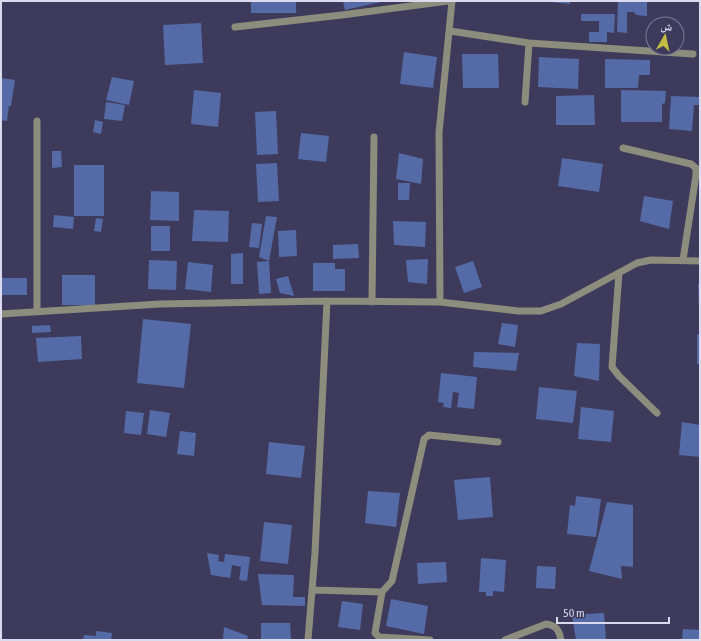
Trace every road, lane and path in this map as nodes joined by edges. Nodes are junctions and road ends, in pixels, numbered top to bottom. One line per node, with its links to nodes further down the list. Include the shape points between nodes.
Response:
1 (448, 1): 3 (street)
2 (452, 1): 4 (street)
3 (235, 27)
4 (450, 31): 5 (street); 16 (street, via 439,133)
5 (529, 43): 6 (street); 7 (street)
6 (693, 54)
7 (525, 102)
8 (37, 122): 17 (street)
9 (374, 137): 15 (street)
10 (623, 148): 11 (street, via 691,164 696,168)
11 (683, 260): 12 (street); 13 (street, via 651,260 637,263)
12 (700, 261)
13 (620, 273): 16 (street, via 541,311 518,311); 19 (street, via 612,367)
14 (327, 301): 15 (street); 17 (street, via 160,304); 21 (street)
15 (372, 302): 16 (street)
16 (440, 302)
17 (37, 311): 18 (street)
18 (1, 314)
19 (657, 413)
20 (498, 442): 22 (street, via 429,435 424,439 392,581)
21 (312, 590): 22 (street); 23 (street)
22 (382, 592): 24 (street, via 375,633 377,636)
23 (308, 640)
24 (430, 640)
25 (505, 640): 26 (street, via 546,624 552,624 556,628)
26 (561, 640)

